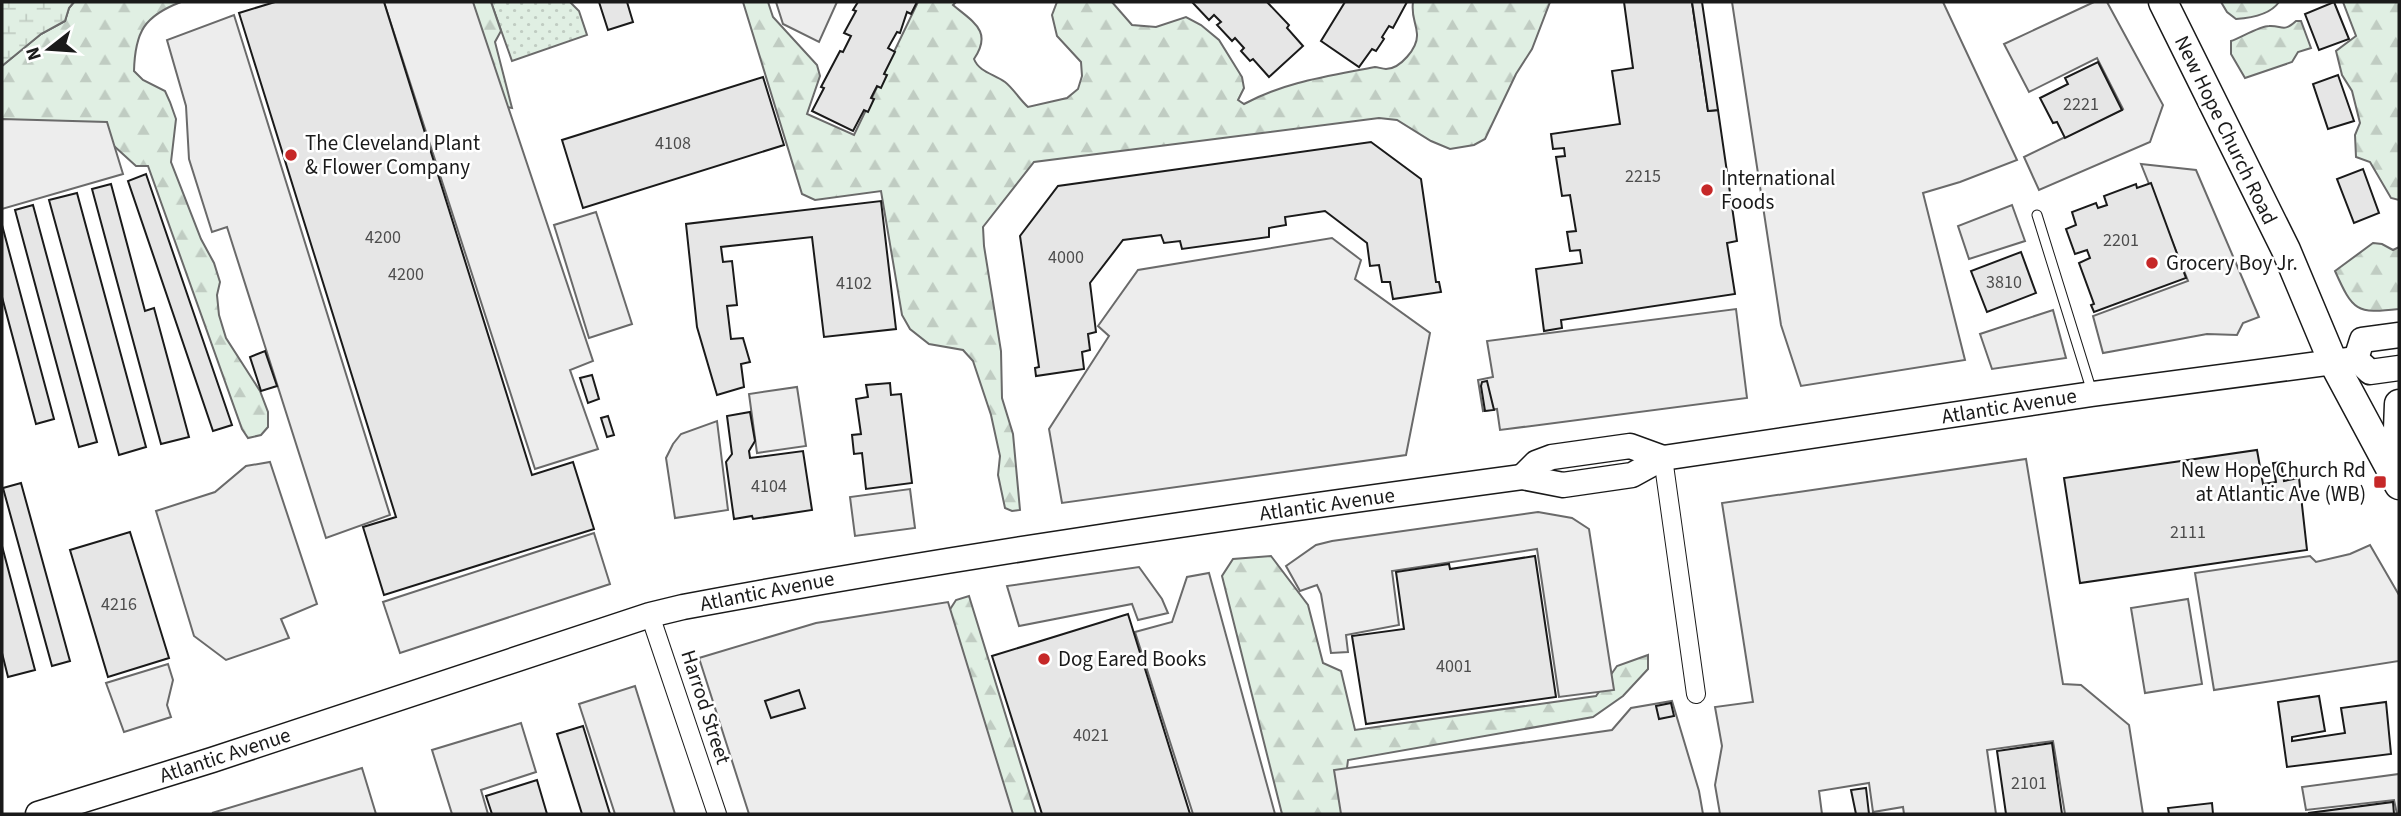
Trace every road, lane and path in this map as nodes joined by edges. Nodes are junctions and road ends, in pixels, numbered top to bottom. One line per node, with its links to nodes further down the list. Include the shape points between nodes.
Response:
1 (2163, 2): 4 (main road, New Hope Church Road)
2 (2037, 215): 6 (lane)
3 (2399, 335): 4 (main road, via 2362,340)
4 (2345, 360): 5 (main road, Atlantic Avenue, via 2370,373); 6 (main road, Atlantic Avenue); 9 (main road, New Hope Church Road)
5 (2399, 368)
6 (2092, 394): 8 (main road, Atlantic Avenue)
7 (2399, 404): 9 (main road)
8 (1663, 458): 10 (main road, Atlantic Avenue, via 1630,446 1552,457 1536,463 1522,477 985,553); 11 (street)
9 (2398, 482)
10 (650, 615): 12 (main road, Atlantic Avenue); 13 (street, Harrod Street)
11 (1696, 694)
12 (38, 814)
13 (717, 814)

